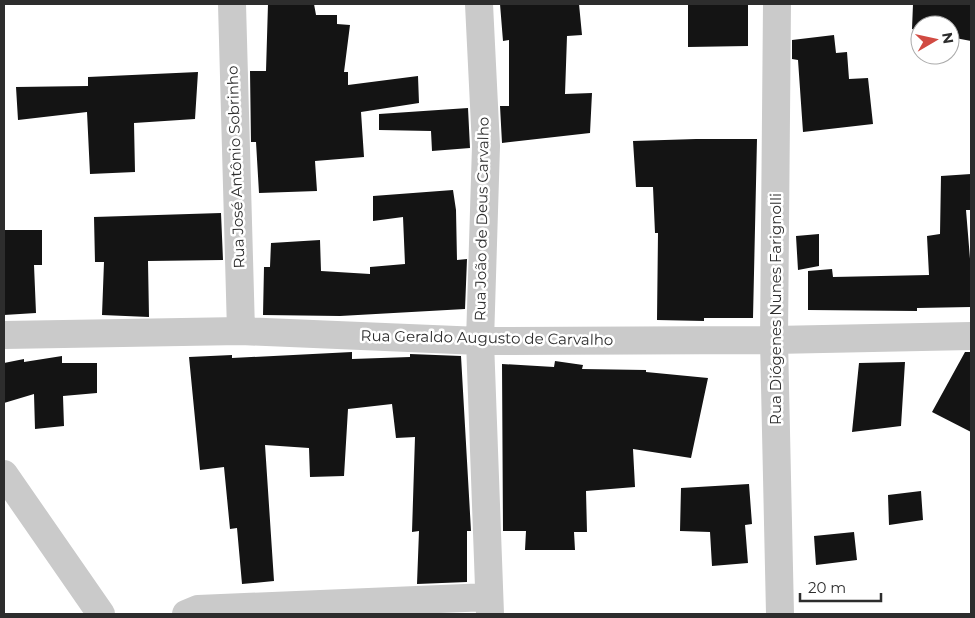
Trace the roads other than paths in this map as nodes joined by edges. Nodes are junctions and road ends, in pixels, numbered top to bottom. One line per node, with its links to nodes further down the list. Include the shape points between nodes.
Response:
1 (232, 4): 4 (street, Rua José Antônio Sobrinho)
2 (479, 4): 8 (street, Rua João de Deus Carvalho, via 486,146)
3 (777, 4): 7 (street, Rua Diógenes Nunes Farignolli)
4 (241, 331): 5 (street, Rua Geraldo Augusto de Carvalho); 8 (street, Rua Geraldo Augusto de Carvalho)
5 (4, 335)
6 (971, 336): 7 (street, Rua Geraldo Augusto de Carvalho)
7 (774, 340): 8 (street, Rua Geraldo Augusto de Carvalho); 13 (street, Rua Diógenes Nunes Farignolli)
8 (480, 342): 10 (street, Rua João de Deus Carvalho)
9 (4, 474): 11 (street)
10 (490, 606): 12 (street, via 198,609)
11 (101, 614)
12 (186, 614)
13 (780, 614)

